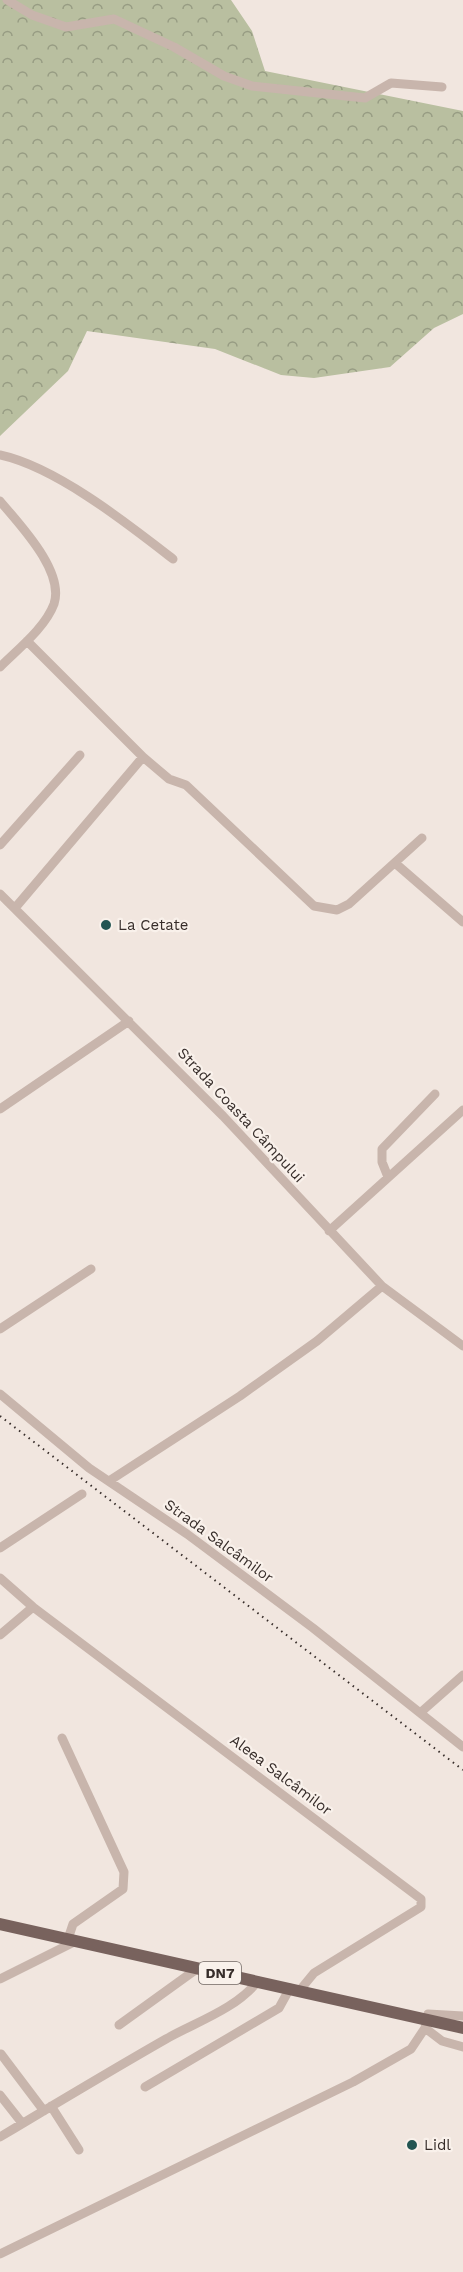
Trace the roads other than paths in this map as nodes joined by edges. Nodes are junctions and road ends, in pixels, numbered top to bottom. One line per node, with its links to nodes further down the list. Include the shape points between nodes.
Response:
1 (7, 0): 2 (street, via 32,15 66,27 114,19 252,87 364,98 391,83)
2 (442, 87)
3 (0, 455): 5 (street, via 80,492)
4 (0, 501): 6 (street, via 34,541 56,588 54,604)
5 (173, 559)
6 (27, 641): 7 (street); 9 (street)
7 (0, 667)
8 (80, 755): 11 (street)
9 (143, 757): 12 (street, via 169,779 186,784 314,906 338,910); 14 (street)
10 (422, 838): 12 (street)
11 (0, 845)
12 (395, 863): 15 (street)
13 (1, 897): 14 (street, Strada Coasta Câmpului)
14 (15, 908): 16 (street, Strada Coasta Câmpului)
15 (463, 922)
16 (129, 1021): 18 (street); 21 (street, Strada Coasta Câmpului)
17 (435, 1094): 20 (street, via 382,1149)
18 (0, 1109)
19 (463, 1110): 20 (street)
20 (388, 1177): 21 (street)
21 (328, 1230): 23 (street, Strada Coasta Câmpului)
22 (91, 1269): 24 (street)
23 (382, 1286): 25 (street, Strada Coasta Câmpului); 27 (street, via 317,1341 240,1396)
24 (0, 1329)
25 (463, 1346)
26 (0, 1394): 27 (street, Strada Salcâmilor)
27 (109, 1480): 34 (street, Strada Salcâmilor, via 187,1534)
28 (82, 1494): 29 (street)
29 (0, 1548)
30 (0, 1578): 31 (street, Aleea Salcâmilor)
31 (33, 1607): 32 (street); 42 (street, Aleea Salcâmilor, via 421,1899 421,1906)
32 (0, 1635)
33 (463, 1675): 34 (street)
34 (420, 1713): 36 (street, Strada Salcâmilor)
35 (62, 1738): 38 (street, via 125,1882 115,1896 73,1924)
36 (463, 1747)
37 (0, 1924): 38 (main road, DN7)
38 (72, 1940): 39 (main road, DN7); 40 (street)
39 (198, 1968): 41 (main road, DN7); 45 (street)
40 (0, 1980)
41 (258, 1981): 42 (main road, DN7); 51 (street, via 235,2002)
42 (295, 1989): 44 (main road, DN7); 49 (street, via 279,2008)
43 (463, 2016): 44 (street, via 432,2012)
44 (425, 2024): 46 (main road, DN7); 47 (street, via 442,2041); 55 (street, via 411,2049 352,2082)
45 (119, 2025)
46 (463, 2028)
47 (463, 2047)
48 (1, 2054): 51 (street)
49 (145, 2087)
50 (0, 2095): 52 (street)
51 (47, 2108): 52 (street); 54 (street)
52 (22, 2123): 53 (street)
53 (0, 2137)
54 (79, 2150)
55 (0, 2254)

